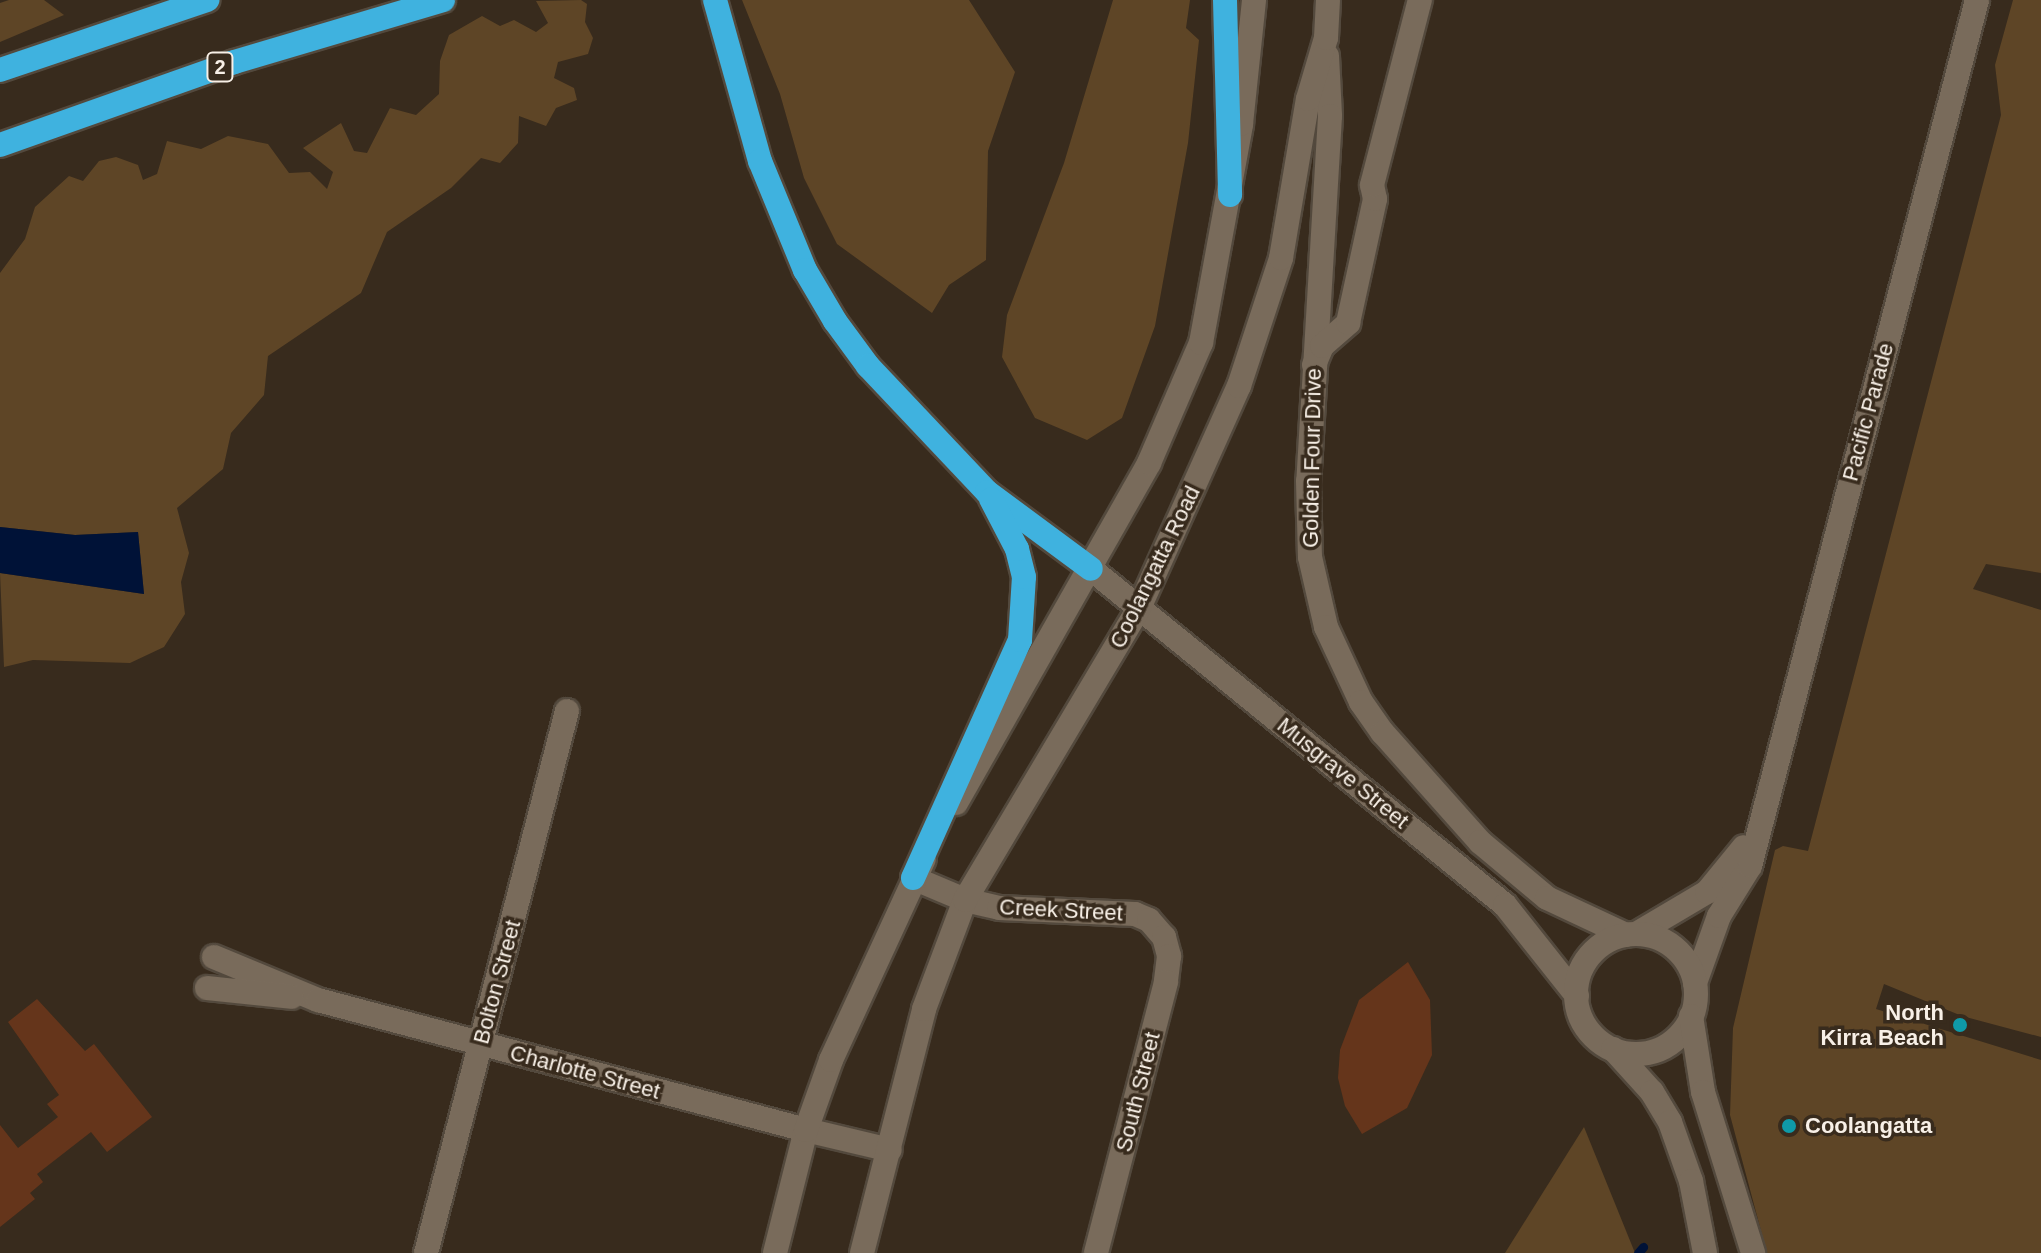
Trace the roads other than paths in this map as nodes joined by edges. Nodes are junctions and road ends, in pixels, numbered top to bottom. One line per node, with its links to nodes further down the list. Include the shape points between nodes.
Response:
1 (207, 0): 10 (highway)
2 (443, 0): 11 (highway, 2, via 234,62)
3 (1225, 0): 12 (highway)
4 (1254, 0): 12 (street)
5 (1328, 0): 9 (street, Coolangatta Road)
6 (1420, 0): 13 (street, via 1372,185 1375,199 1348,323 1319,350)
7 (1977, 0): 18 (street, Pacific Parade)
8 (715, 3): 14 (highway, via 755,148 805,270 868,366)
9 (1326, 38): 13 (street, Golden Four Drive, via 1330,116); 16 (street, Coolangatta Road, via 1308,99 1296,181 1263,320 1239,386)
10 (0, 70)
11 (0, 145)
12 (1230, 195): 15 (street, via 1201,343 1149,463)
13 (1312, 375): 22 (street, Golden Four Drive, via 1310,557 1326,627 1361,702 1446,806 1510,869 1547,898)
14 (987, 492): 15 (highway); 19 (highway, via 1017,549 1024,577 1020,640)
15 (1091, 569): 16 (street, Musgrave Street); 19 (street)
16 (1140, 606): 20 (street, Coolangatta Road); 26 (street, Musgrave Street, via 1505,905)
17 (567, 711): 29 (street, Bolton Street)
18 (1758, 825): 22 (street, Pacific Parade, via 1714,886); 24 (street, Pacific Parade, via 1750,866 1719,916)
19 (913, 878): 20 (street, Creek Street); 31 (street, via 856,997)
20 (965, 900): 21 (street, Creek Street, via 1028,911 1135,914); 32 (street, Coolangatta Road, via 924,1009)
21 (1161, 931): 36 (street, South Street, via 1169,956 1166,982)
22 (1631, 934): 24 (street, via 1670,945 1689,966); 26 (street, via 1600,946 1587,960)
23 (214, 957): 27 (street, Charlotte Street)
24 (1695, 983): 28 (street)
25 (207, 988): 27 (street, Charlotte Street)
26 (1577, 996): 30 (street, via 1589,1031)
27 (318, 1000): 29 (street, Charlotte Street)
28 (1691, 1016): 30 (street, via 1675,1039 1656,1050 1635,1054); 38 (street, via 1703,1092)
29 (481, 1044): 31 (street, Charlotte Street); 33 (street, Bolton Street)
30 (1613, 1049): 37 (street, via 1652,1092 1670,1122 1691,1181)
31 (806, 1130): 32 (street); 34 (street)
32 (890, 1150): 35 (street, Coolangatta Road)
33 (426, 1253)
34 (775, 1253)
35 (862, 1253)
36 (1096, 1253)
37 (1705, 1253)
38 (1753, 1253)

